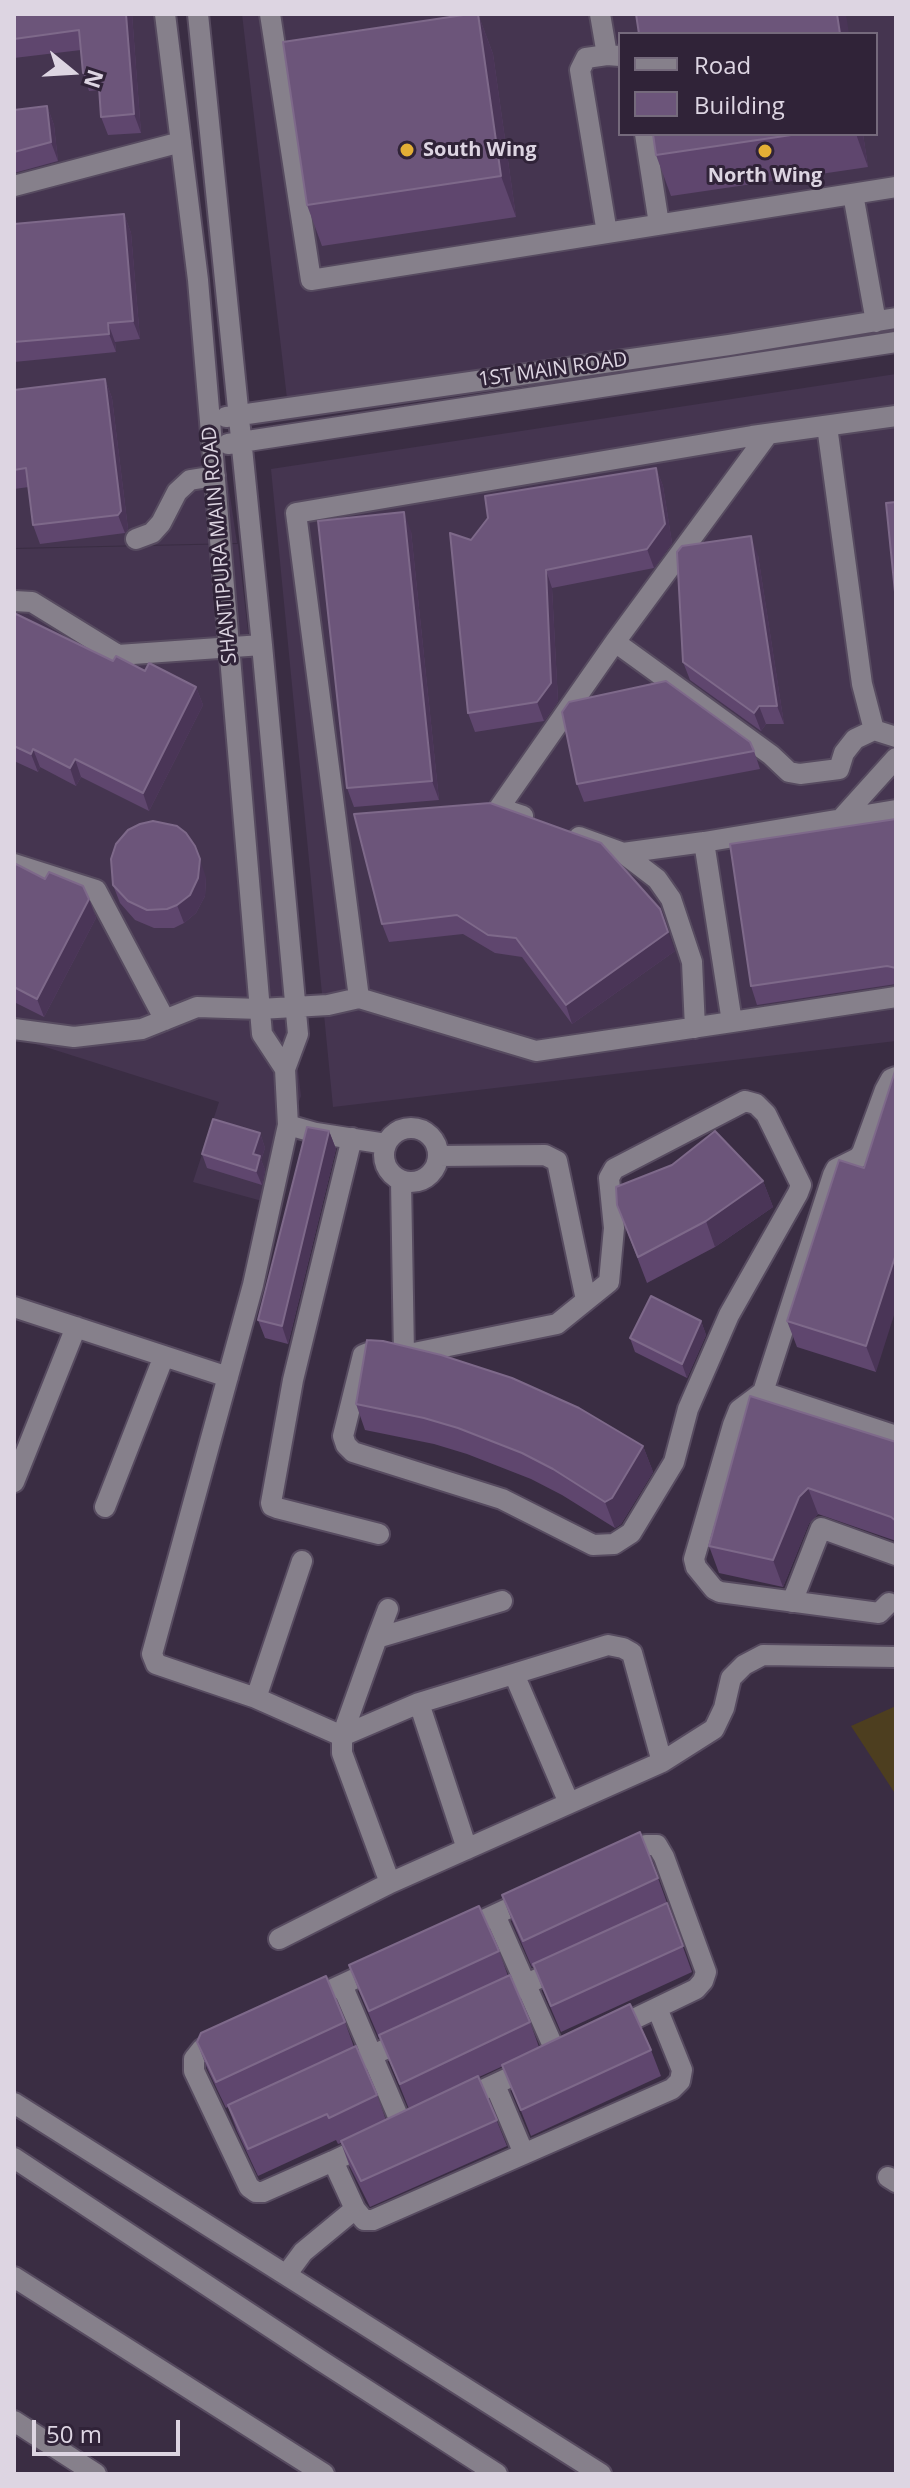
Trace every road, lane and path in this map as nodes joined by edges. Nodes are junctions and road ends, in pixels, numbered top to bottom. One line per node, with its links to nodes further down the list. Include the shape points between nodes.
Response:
1 (165, 14): 7 (street, SHANTIPURA MAIN ROAD)
2 (198, 14): 15 (street)
3 (270, 14): 12 (street, via 311,280)
4 (600, 14): 5 (street)
5 (614, 55): 12 (street, via 586,58 580,70)
6 (645, 136): 11 (street)
7 (181, 142): 8 (street); 17 (street, SHANTIPURA MAIN ROAD)
8 (14, 186)
9 (896, 187): 10 (street)
10 (853, 194): 11 (street); 13 (street)
11 (659, 224): 12 (street)
12 (607, 233)
13 (886, 320): 15 (street, 1ST MAIN ROAD)
14 (896, 342): 20 (street, 1ST MAIN ROAD)
15 (238, 415): 17 (street, 1ST MAIN ROAD); 20 (street)
16 (896, 416): 18 (street)
17 (210, 419): 21 (street, SHANTIPURA MAIN ROAD)
18 (827, 426): 19 (street); 28 (street, via 862,684)
19 (768, 434): 25 (street); 39 (street, via 296,513 343,820)
20 (241, 442): 21 (street, 1ST MAIN ROAD); 26 (street)
21 (212, 446): 22 (street, SHANTIPURA MAIN ROAD)
22 (215, 476): 23 (street, via 190,480 152,533); 27 (street, SHANTIPURA MAIN ROAD)
23 (136, 539)
24 (14, 601): 27 (street, via 32,602 118,655)
25 (615, 642): 31 (street, via 789,772); 36 (street, via 491,808)
26 (262, 645): 27 (street); 40 (street)
27 (229, 649): 41 (street, SHANTIPURA MAIN ROAD)
28 (874, 730): 29 (street); 31 (street, via 855,739)
29 (896, 737)
30 (896, 758): 32 (street)
31 (839, 769): 32 (street)
32 (869, 788): 34 (street)
33 (896, 810): 34 (street)
34 (841, 819): 35 (street)
35 (704, 842): 36 (street); 43 (street)
36 (623, 853): 44 (street, via 657,879 671,899 692,962)
37 (14, 864): 42 (street, via 96,890)
38 (896, 997): 43 (street)
39 (359, 998): 40 (street); 44 (street, via 536,1051)
40 (297, 1007): 41 (street); 46 (street, via 298,1034)
41 (260, 1009): 42 (street, via 197,1007); 46 (street, SHANTIPURA MAIN ROAD, via 262,1034)
42 (165, 1020): 45 (street, via 142,1029 74,1037)
43 (732, 1022): 44 (street)
44 (695, 1028)
45 (14, 1029)
46 (285, 1069): 48 (street)
47 (896, 1077): 59 (street, via 885,1090 862,1153 833,1175)
48 (288, 1125): 49 (street); 58 (street)
49 (352, 1138): 50 (street); 63 (street, via 293,1380 271,1503)
50 (386, 1144): 51 (street, via 398,1131 416,1129 431,1137); 52 (street, via 384,1161)
51 (438, 1156): 52 (street, via 426,1177); 53 (street, via 545,1155 557,1161)
52 (401, 1181): 56 (street)
53 (586, 1300): 56 (street, via 557,1324); 56 (street, via 609,1282 614,1228 609,1178 614,1169 734,1105 756,1104 801,1185 729,1315 688,1409 674,1462 631,1533 614,1544 593,1545 502,1499 353,1452 343,1436 361,1359 368,1353)
54 (14, 1307): 55 (street)
55 (76, 1327): 57 (street); 61 (street)
56 (404, 1355)
57 (164, 1356): 58 (street); 62 (street)
58 (228, 1377): 73 (street, via 152,1654 156,1664)
59 (763, 1392): 60 (street); 67 (street, via 739,1410 694,1559 720,1592)
60 (896, 1436)
61 (14, 1482)
62 (105, 1507)
63 (379, 1534)
64 (896, 1555): 67 (street, via 821,1528)
65 (302, 1561): 73 (street)
66 (502, 1601): 70 (street)
67 (792, 1602): 68 (street, via 879,1613)
68 (889, 1603)
69 (388, 1609): 70 (street)
70 (377, 1638): 75 (street)
71 (896, 1657): 76 (street, via 763,1655 731,1678 714,1729)
72 (514, 1674): 74 (street); 76 (street, via 608,1645 632,1653); 77 (street)
73 (256, 1698): 75 (street)
74 (419, 1703): 75 (street); 78 (street)
75 (342, 1736): 80 (street, via 342,1753)
76 (662, 1762): 77 (street)
77 (569, 1803): 78 (street)
78 (467, 1849): 80 (street)
79 (604, 1864): 89 (street, via 646,1845 657,1845 664,1857 677,1914 706,1972 696,1989)
80 (390, 1883): 83 (street)
81 (550, 1890): 82 (street)
82 (495, 1915): 84 (street); 87 (street)
83 (279, 1939)
84 (439, 1940)
85 (584, 1957): 87 (street)
86 (397, 1960): 88 (street)
87 (527, 1984): 90 (street); 97 (street, via 564,2052)
88 (342, 1985): 91 (street); 95 (street)
89 (657, 2008): 94 (street); 100 (street, via 682,2070 680,2081)
90 (470, 2010)
91 (286, 2011)
92 (428, 2029): 95 (street)
93 (244, 2030): 102 (street, via 202,2049 194,2059 194,2071 226,2122 249,2187 263,2192)
94 (600, 2035)
95 (372, 2055): 96 (street); 102 (street, via 410,2125)
96 (316, 2081)
97 (495, 2085): 99 (street); 100 (street)
98 (14, 2103): 104 (street)
99 (442, 2109)
100 (524, 2154): 103 (street, via 373,2220 364,2220)
101 (14, 2158): 109 (street)
102 (333, 2161): 103 (street)
103 (355, 2209): 104 (street, via 303,2252)
104 (286, 2275): 110 (street)
105 (14, 2277): 108 (street)
106 (14, 2421): 107 (street)
107 (96, 2474)
108 (324, 2474)
109 (497, 2474)
110 (601, 2474)

